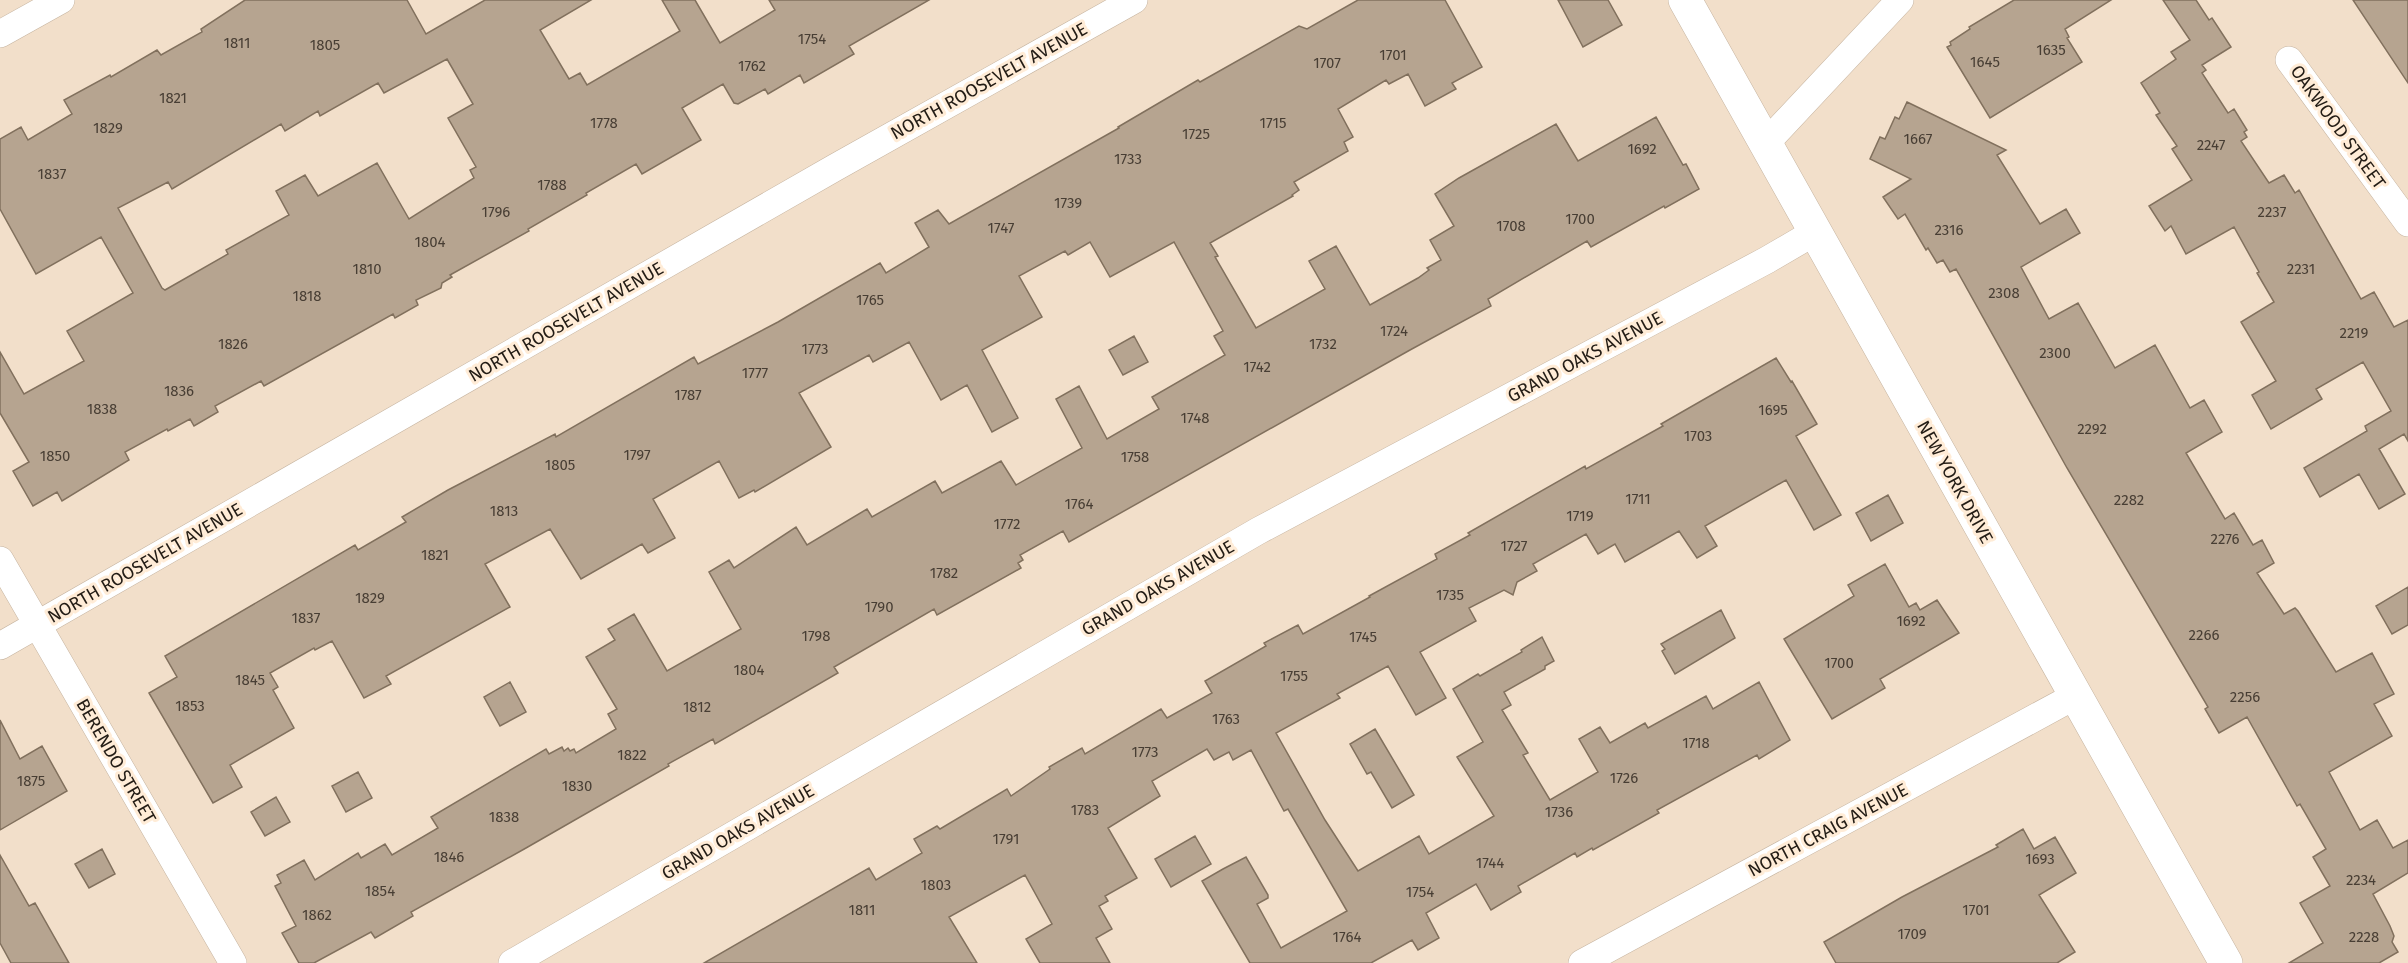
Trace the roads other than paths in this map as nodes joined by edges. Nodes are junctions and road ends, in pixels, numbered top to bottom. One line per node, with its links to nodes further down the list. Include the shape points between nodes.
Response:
1 (61, 0): 5 (street)
2 (1134, 0): 11 (street, NORTH ROOSEVELT AVENUE)
3 (1685, 0): 7 (street, NEW YORK DRIVE)
4 (1900, 0): 7 (street)
5 (0, 34)
6 (2289, 60): 8 (street, OAKWOOD STREET)
7 (1766, 143): 9 (street, NEW YORK DRIVE)
8 (2408, 223)
9 (1815, 232): 13 (street, NEW YORK DRIVE); 15 (street, GRAND OAKS AVENUE, via 1258,531)
10 (0, 560): 11 (street, BERENDO STREET)
11 (37, 625): 12 (street, NORTH ROOSEVELT AVENUE); 14 (street, BERENDO STREET)
12 (0, 646)
13 (2075, 696): 16 (street, NORTH CRAIG AVENUE); 17 (street, NEW YORK DRIVE)
14 (233, 963)
15 (512, 963)
16 (1582, 963)
17 (2226, 963)

